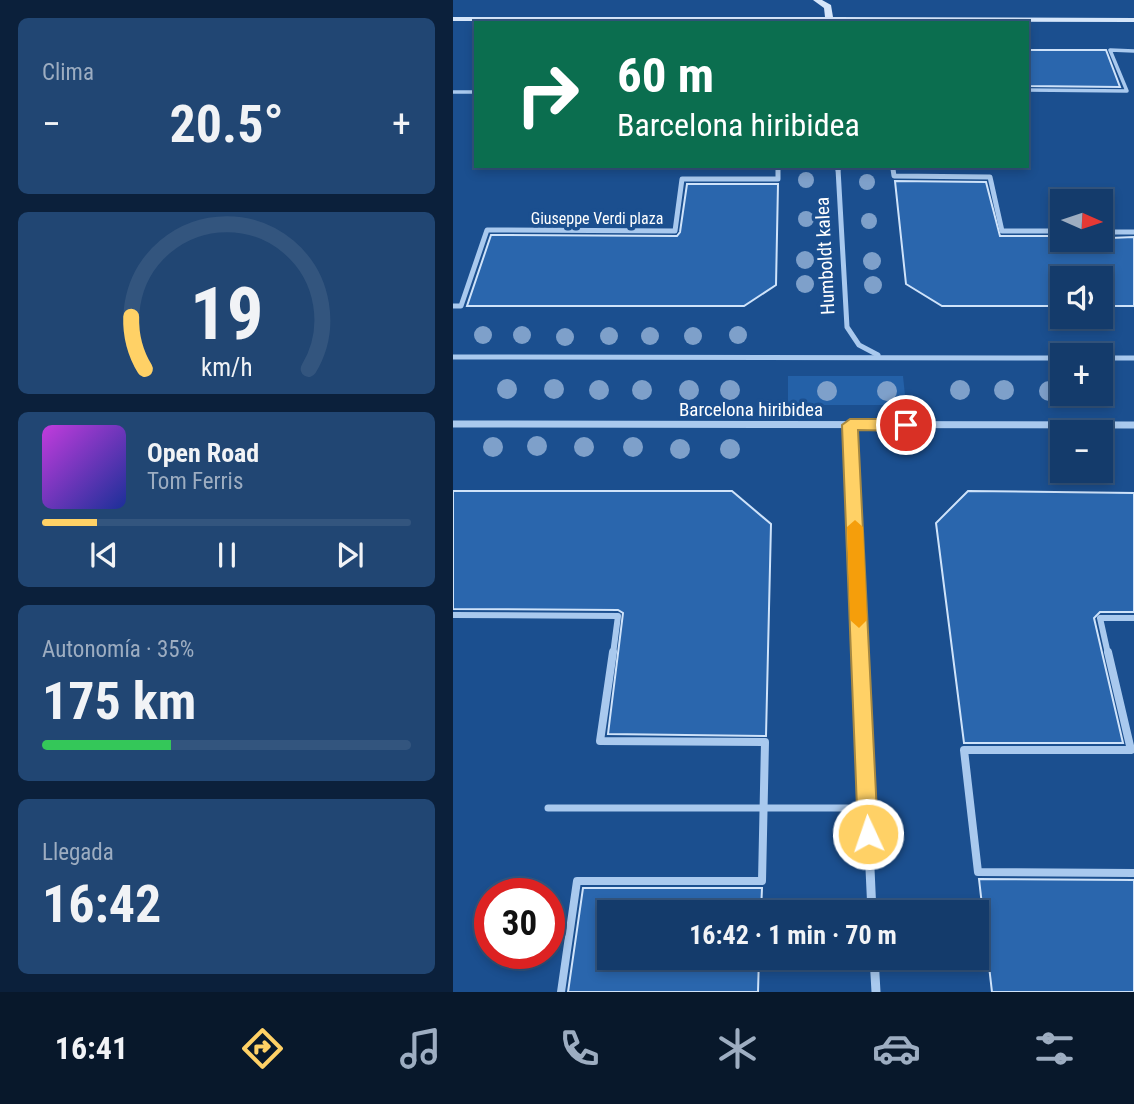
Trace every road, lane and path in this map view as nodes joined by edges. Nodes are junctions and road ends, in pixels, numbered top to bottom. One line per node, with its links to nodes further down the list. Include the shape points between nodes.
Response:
1 (817, 0): 5 (main road, via 828,7)
2 (453, 19): 5 (main road)
3 (855, 20): 4 (main road); 5 (main road); 6 (main road)
4 (1134, 20)
5 (830, 21)
6 (850, 21)
7 (1134, 51): 8 (street, via 1110,50 1127,91)
8 (1029, 90)
9 (453, 92): 10 (street)
10 (474, 92)
11 (778, 168): 17 (street, Giuseppe Verdi plaza, via 778,179 682,178 675,231 487,230 461,306)
12 (838, 168): 19 (street, Humboldt kalea, via 847,327 862,349)
13 (893, 168): 14 (street, via 894,176 990,177 1002,231)
14 (1050, 231)
15 (1113, 232): 16 (street)
16 (1134, 232)
17 (453, 306)
18 (453, 357): 19 (street)
19 (893, 357): 20 (street)
20 (1050, 358)
21 (1113, 358): 22 (street)
22 (1134, 358)
23 (453, 424): 24 (street, Barcelona hiribidea)
24 (850, 425): 25 (street, Barcelona hiribidea); 30 (street)
25 (1134, 425)
26 (453, 615): 29 (street, via 618,616 600,741 766,742)
27 (1134, 618): 31 (street, via 1100,618 1131,750 965,750 978,872)
28 (549, 808): 29 (lane)
29 (764, 808): 30 (lane); 34 (street, via 762,881 577,881)
30 (867, 808): 32 (street)
31 (1134, 873)
32 (871, 900)
33 (875, 970): 35 (street)
34 (561, 992)
35 (876, 992)

